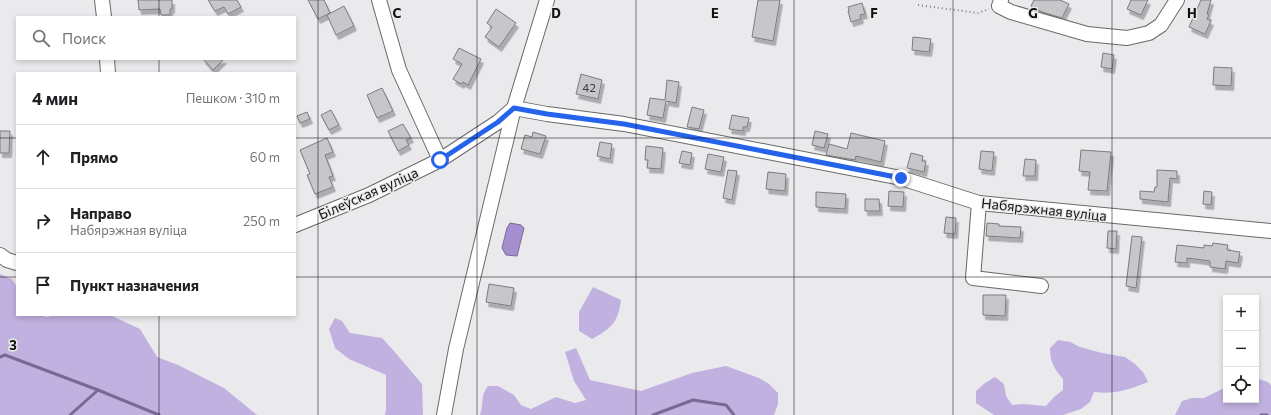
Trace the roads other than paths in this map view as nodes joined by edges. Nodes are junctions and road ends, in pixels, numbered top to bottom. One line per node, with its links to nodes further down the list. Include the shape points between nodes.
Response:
1 (102, 0): 6 (street)
2 (379, 0): 10 (street, via 398,70)
3 (548, 0): 9 (street)
4 (1177, 0): 5 (street, via 1161,25 1149,33 1127,38 1087,34 1011,12)
5 (1000, 3)
6 (104, 16)
7 (107, 60): 8 (street)
8 (108, 72)
9 (514, 108): 10 (street, Білеўская вуліца, via 498,122); 11 (street, Набярэжная вуліца, via 624,124 901,178); 17 (street, via 456,349)
10 (440, 160): 12 (street, Білеўская вуліца, via 369,195)
11 (978, 204): 13 (street, Набярэжная вуліца); 16 (street, via 973,278)
12 (296, 225)
13 (1271, 231)
14 (0, 255): 15 (street)
15 (16, 263)
16 (1041, 286)
17 (444, 415)

